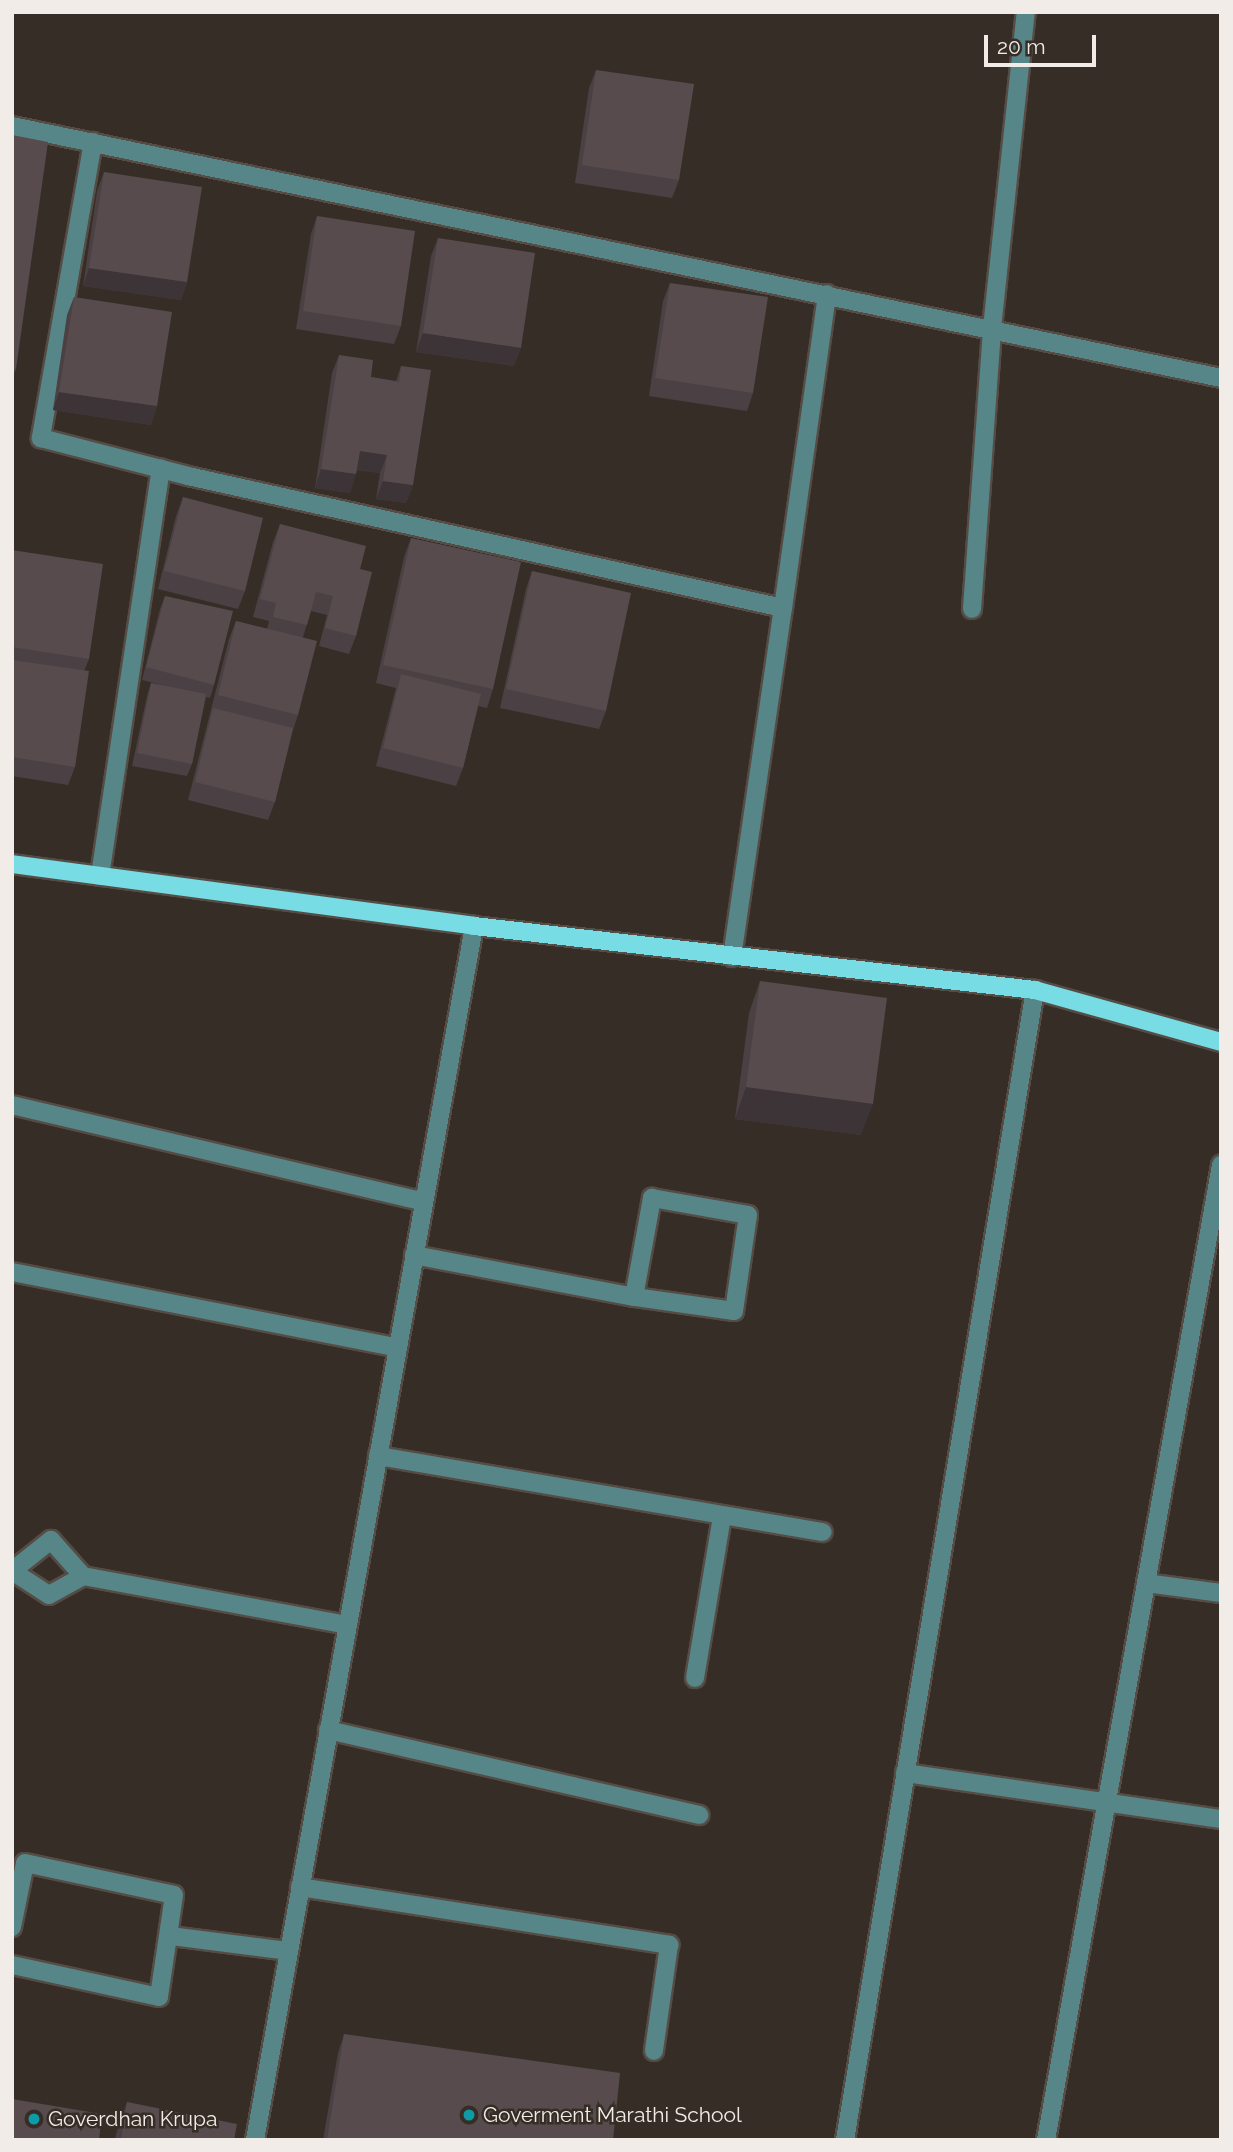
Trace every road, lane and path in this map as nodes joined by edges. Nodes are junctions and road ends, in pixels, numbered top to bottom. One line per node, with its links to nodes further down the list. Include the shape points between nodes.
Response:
1 (1026, 12): 5 (street)
2 (12, 126): 3 (street)
3 (93, 142): 4 (street); 7 (street, via 41,438)
4 (827, 294): 5 (street); 8 (street)
5 (992, 328): 6 (street); 9 (street)
6 (1221, 378)
7 (161, 469): 8 (street); 11 (street)
8 (783, 608): 13 (street)
9 (972, 609)
10 (12, 864): 11 (main road)
11 (100, 876): 12 (main road)
12 (474, 926): 13 (main road); 18 (street)
13 (732, 957): 14 (main road)
14 (1035, 990): 15 (main road); 33 (street)
15 (1221, 1042)
16 (12, 1105): 18 (street)
17 (1221, 1165): 28 (street)
18 (424, 1202): 19 (street)
19 (414, 1255): 21 (street); 22 (street)
20 (12, 1272): 22 (street)
21 (634, 1297): 21 (street, via 652,1198 748,1214 734,1311)
22 (398, 1348): 23 (street)
23 (378, 1456): 24 (street); 30 (street)
24 (722, 1517): 25 (street); 31 (street)
25 (823, 1532)
26 (12, 1571): 27 (street, via 49,1595); 27 (street, via 51,1539)
27 (83, 1576): 30 (street)
28 (1146, 1583): 29 (street); 34 (street)
29 (1221, 1593)
30 (347, 1625): 32 (street)
31 (695, 1678)
32 (328, 1730): 35 (street); 37 (street)
33 (905, 1773): 34 (street); 44 (street)
34 (1106, 1802): 36 (street); 45 (street)
35 (699, 1815)
36 (1221, 1819)
37 (300, 1887): 40 (street); 42 (street, via 669,1945)
38 (12, 1927): 39 (street, via 25,1863 174,1895)
39 (171, 1936): 40 (street); 41 (street, via 159,1997)
40 (288, 1951): 43 (street)
41 (12, 1965)
42 (654, 2052)
43 (255, 2140)
44 (845, 2140)
45 (1046, 2140)

